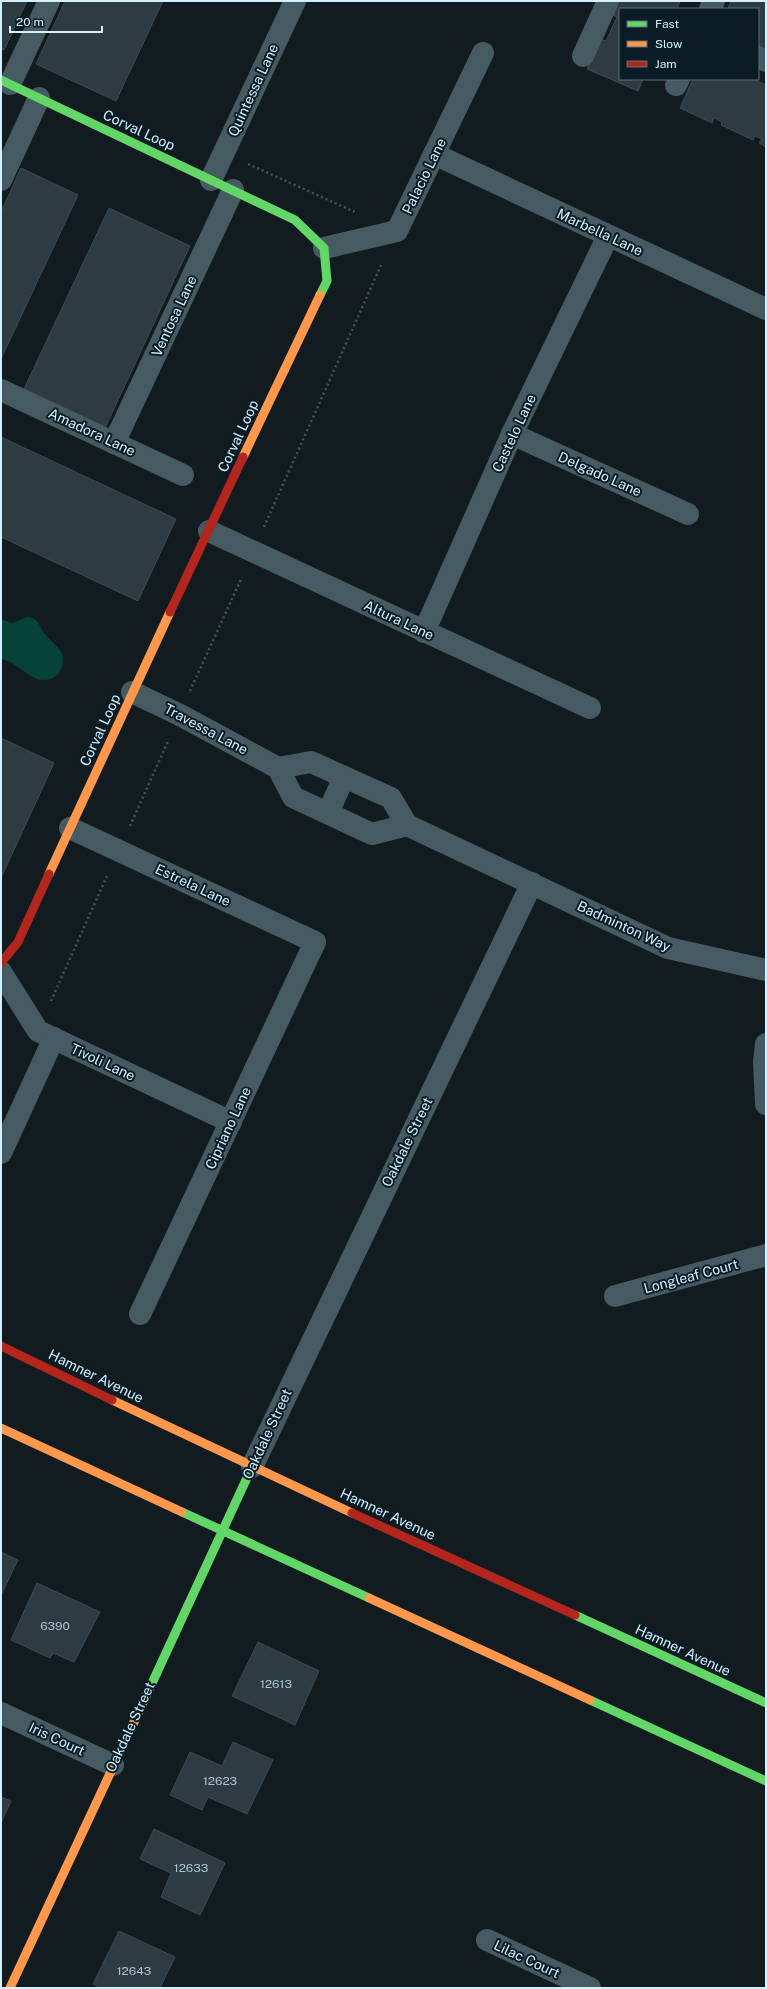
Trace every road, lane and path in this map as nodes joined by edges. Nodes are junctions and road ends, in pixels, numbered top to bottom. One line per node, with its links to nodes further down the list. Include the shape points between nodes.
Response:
1 (48, 1): 6 (street)
2 (295, 1): 10 (street, Quintessa Lane)
3 (608, 1): 5 (street)
4 (483, 53): 8 (street, Palacio Lane)
5 (583, 56)
6 (5, 82): 7 (street, Corval Loop)
7 (39, 98): 9 (street); 10 (street, Corval Loop)
8 (434, 154): 12 (street, Marbella Lane); 13 (street, Palacio Lane, via 397,231)
9 (1, 180)
10 (211, 180): 11 (street, Corval Loop)
11 (233, 190): 13 (street, Corval Loop, via 294,220); 17 (street, Ventosa Lane)
12 (608, 236): 14 (street, Marbella Lane); 16 (street, Castelo Lane)
13 (324, 248): 20 (street, Corval Loop, via 327,281)
14 (766, 309)
15 (1, 390): 17 (street, Amadora Lane)
16 (512, 434): 19 (street, Delgado Lane); 21 (street, Castelo Lane)
17 (114, 443): 18 (street, Amadora Lane)
18 (183, 475)
19 (688, 514)
20 (209, 531): 21 (street, Altura Lane); 22 (street, Corval Loop)
21 (424, 632): 23 (street, Altura Lane)
22 (132, 692): 24 (street, Travessa Lane); 28 (street, Corval Loop)
23 (590, 708)
24 (278, 768): 25 (street, via 311,762); 26 (street, via 293,797)
25 (344, 777): 26 (street); 27 (street, via 391,798)
26 (328, 813): 27 (street, via 372,834)
27 (407, 825): 29 (street)
28 (70, 828): 30 (street, Estrela Lane); 31 (street, Corval Loop, via 18,942)
29 (532, 883): 32 (street, Badminton Way, via 668,948); 44 (street, Oakdale Street)
30 (315, 942): 37 (street, Cipriano Lane)
31 (1, 963)
32 (766, 970)
33 (1, 972): 34 (street, Tivoli Lane, via 38,1031)
34 (54, 1038): 37 (street, Tivoli Lane); 38 (street)
35 (766, 1044): 36 (street)
36 (766, 1104)
37 (231, 1122): 41 (street, Cipriano Lane)
38 (1, 1153)
39 (766, 1255): 40 (street, Longleaf Court)
40 (615, 1296)
41 (140, 1314)
42 (1, 1346): 44 (street, Hamner Avenue)
43 (1, 1428): 45 (street)
44 (252, 1467): 45 (street, Oakdale Street); 46 (street, Hamner Avenue)
45 (222, 1531): 48 (street, Oakdale Street); 49 (street)
46 (766, 1703)
47 (1, 1713): 48 (street, Iris Court)
48 (113, 1765): 51 (street, Oakdale Street)
49 (766, 1781)
50 (487, 1940): 52 (street, Lilac Court)
51 (10, 1988)
52 (590, 1988)

